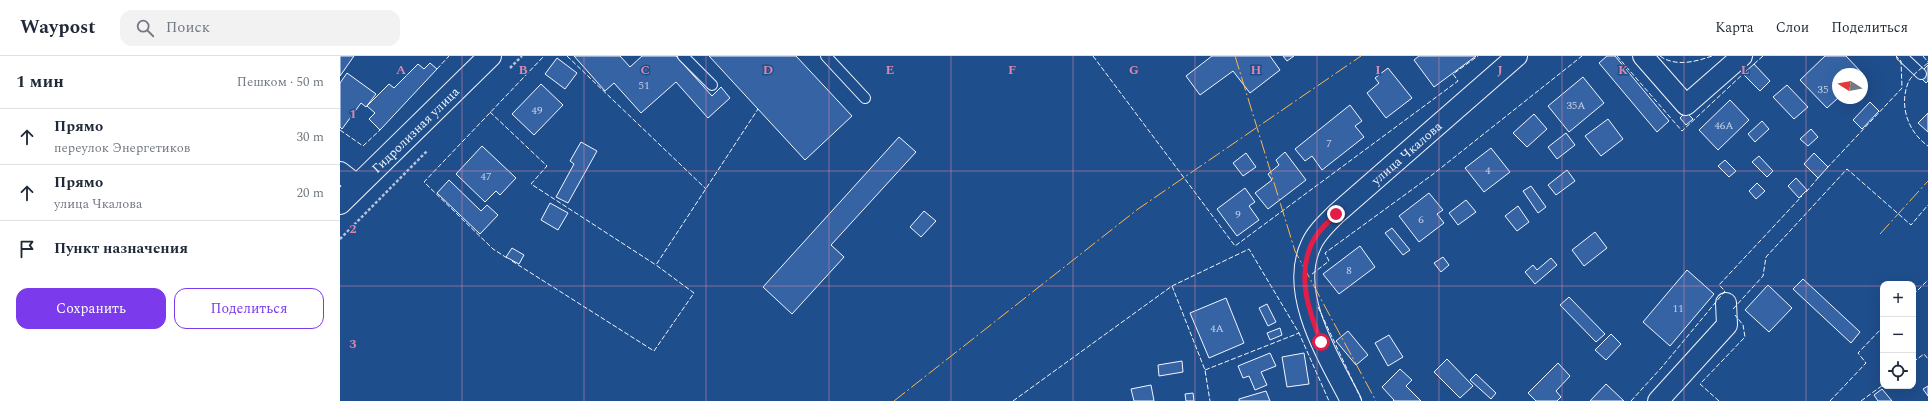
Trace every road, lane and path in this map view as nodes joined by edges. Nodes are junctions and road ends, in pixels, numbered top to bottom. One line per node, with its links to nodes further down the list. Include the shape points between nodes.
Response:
1 (490, 56): 12 (highway, Гидролизная улица)
2 (683, 56): 9 (lane)
3 (826, 56): 10 (lane)
4 (1518, 56): 15 (street, улица Чкалова, via 1336,214 1311,244 1306,259 1304,285 1310,314)
5 (1643, 56): 6 (street, via 1686,105)
6 (1742, 56)
7 (1902, 56): 8 (lane)
8 (1921, 74)
9 (712, 85)
10 (865, 98)
11 (340, 172): 12 (street)
12 (358, 186): 13 (highway, Гидролизная улица)
13 (340, 204)
14 (1726, 303): 16 (street, via 1727,325)
15 (1350, 401)
16 (1658, 401)

